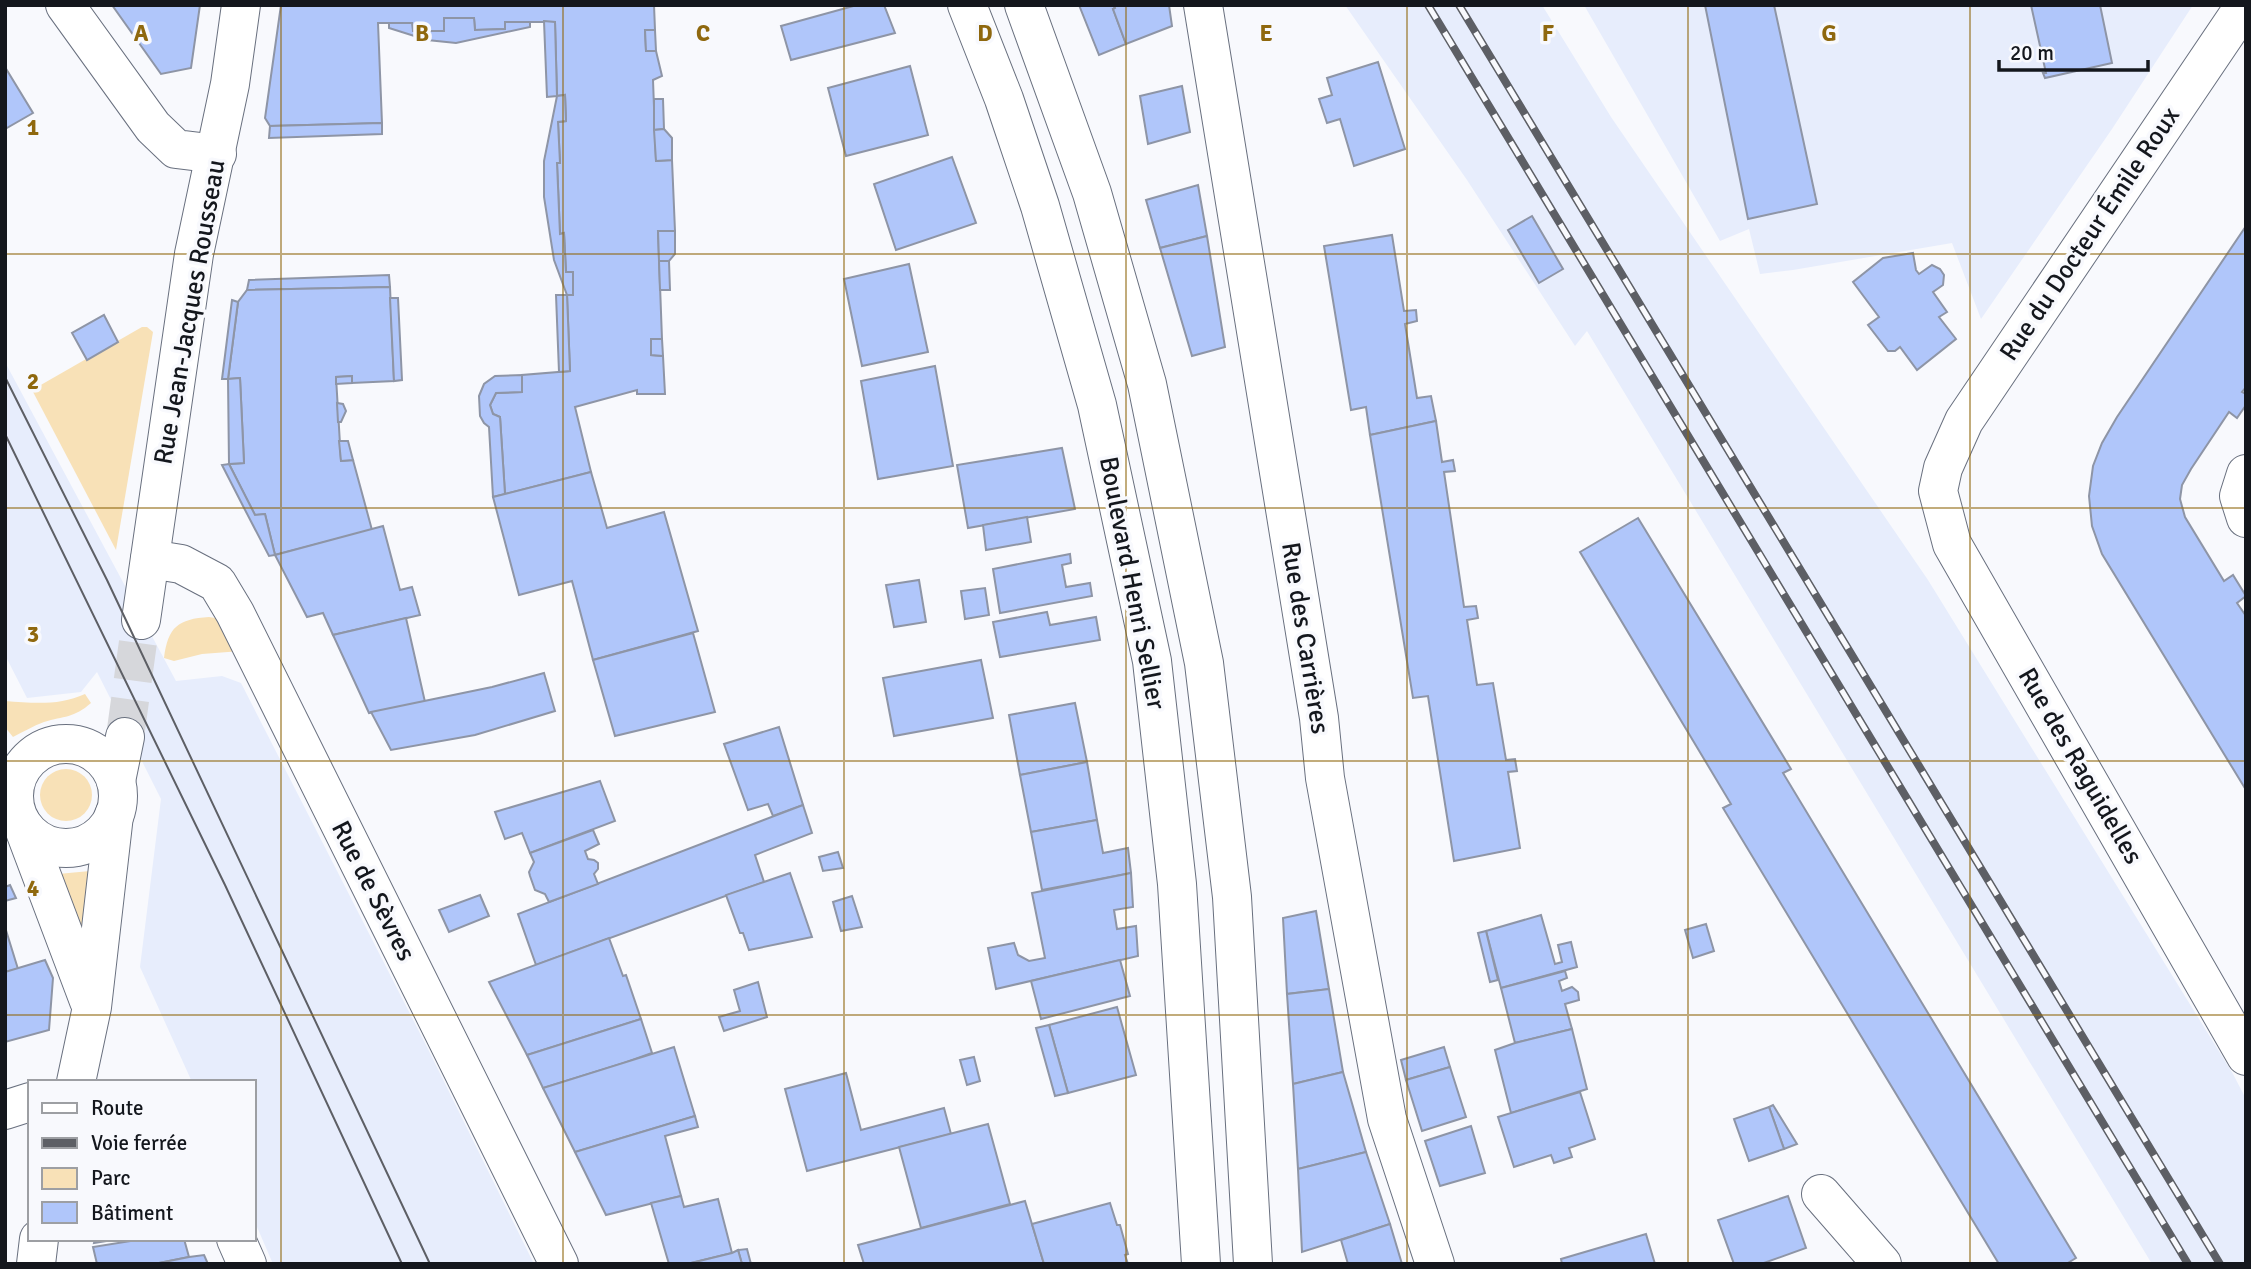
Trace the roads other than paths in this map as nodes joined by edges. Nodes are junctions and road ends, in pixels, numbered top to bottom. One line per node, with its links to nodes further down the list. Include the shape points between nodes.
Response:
1 (65, 5): 7 (street, via 153,127 176,149)
2 (241, 5): 7 (street, Rue Jean-Jacques Rousseau)
3 (967, 5): 27 (street, Boulevard Henri Sellier, via 1036,195 1093,392 1152,661 1177,884)
4 (1024, 5): 28 (street, Boulevard Henri Sellier, via 1092,193 1147,384 1204,663 1232,897)
5 (1203, 5): 29 (street, Rue des Carrières, via 1325,778 1387,1119)
6 (2245, 5): 8 (street, Rue du Docteur Émile Roux, via 1964,421)
7 (217, 153): 11 (street, Rue Jean-Jacques Rousseau, via 194,254)
8 (1943, 468): 17 (street, Rue des Raguidelles, via 1938,491 1952,544)
9 (2246, 474): 10 (street, via 2239,496)
10 (2246, 517)
11 (150, 559): 12 (street, Rue Jean-Jacques Rousseau); 26 (street, Rue de Sèvres, via 181,564 216,583 235,613)
12 (141, 620)
13 (10, 778): 14 (street, via 43,749 111,733); 15 (street)
14 (115, 798): 15 (street, via 107,829 80,846 49,845); 16 (street)
15 (23, 826): 16 (street)
16 (92, 1007): 18 (street)
17 (2244, 1048)
18 (76, 1080)
19 (28, 1103): 20 (street)
20 (5, 1110)
21 (1821, 1194): 30 (street)
22 (39, 1241): 24 (street)
23 (237, 1241): 25 (street)
24 (36, 1264)
25 (247, 1264)
26 (559, 1264)
27 (1202, 1264)
28 (1253, 1264)
29 (1435, 1264)
30 (1882, 1264)

